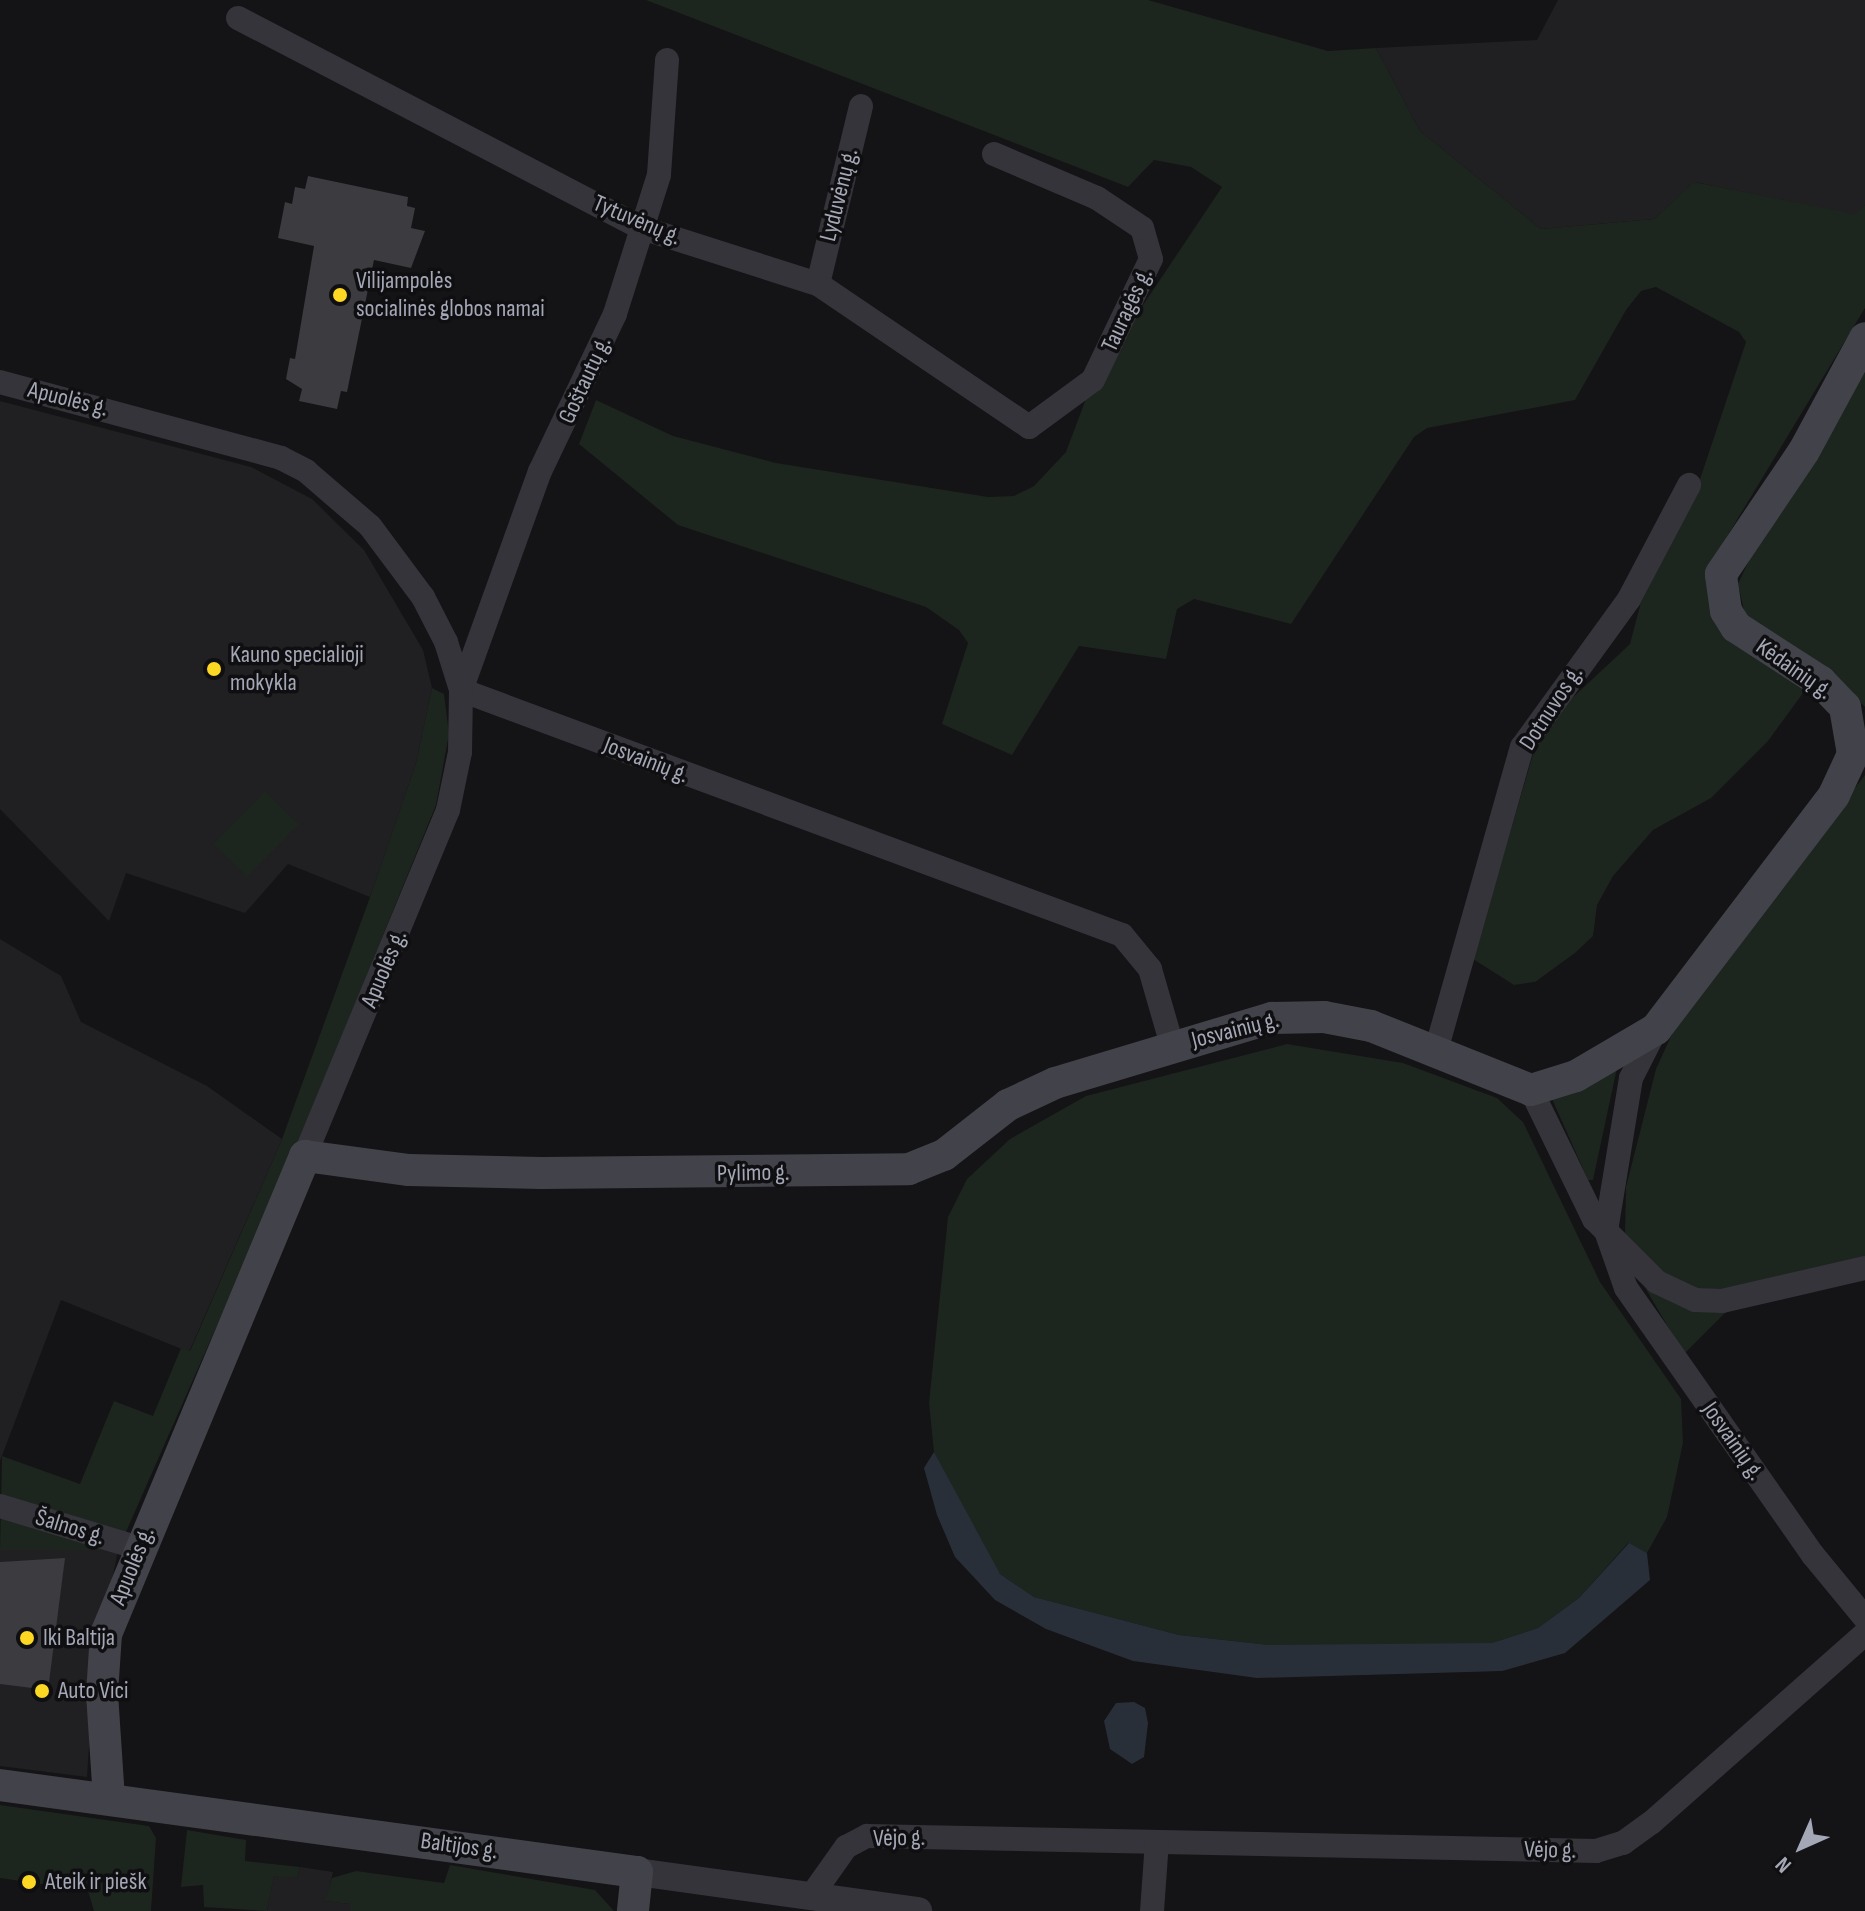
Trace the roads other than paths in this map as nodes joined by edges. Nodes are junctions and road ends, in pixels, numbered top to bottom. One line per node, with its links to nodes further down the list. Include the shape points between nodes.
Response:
1 (238, 18): 5 (street, Tytuvėnų g.)
2 (667, 60): 5 (street, Goštautų g., via 659,175)
3 (861, 106): 6 (street, Lyduvėnų g.)
4 (994, 154): 9 (street, Tauragės g., via 1142,228 1151,259 1093,380)
5 (642, 228): 6 (street, Tytuvėnų g.); 11 (street, Goštautų g., via 602,351 540,471)
6 (818, 284): 9 (street, Tytuvėnų g.)
7 (1865, 338): 12 (main road, Kėdainių g., via 1804,451 1721,574 1726,611 1736,627 1821,682 1845,707 1853,754 1834,795)
8 (0, 382): 11 (street, Apuolės g., via 281,458 330,487 370,526 423,597)
9 (1029, 427)
10 (1689, 485): 14 (street, Dotnuvos g., via 1629,599 1522,747)
11 (461, 690): 13 (street, Josvainių g., via 1122,935 1150,969); 16 (street, Apuolės g., via 460,752 448,810)
12 (1656, 1029): 15 (main road, via 1576,1076); 17 (street, via 1628,1093)
13 (1172, 1045): 14 (main road, Josvainių g., via 1297,1015 1371,1026); 16 (main road, Pylimo g., via 1028,1095 944,1155 909,1169 542,1173 395,1169)
14 (1437, 1047): 15 (main road, Josvainių g.)
15 (1531, 1090): 17 (street, Josvainių g., via 1594,1219)
16 (305, 1156): 20 (main road, Apuolės g.)
17 (1606, 1231): 18 (street, via 1657,1282 1695,1300 1722,1301); 21 (street, Josvainių g., via 1628,1291 1813,1555)
18 (1865, 1268)
19 (0, 1506): 20 (street, Šalnos g.)
20 (139, 1548): 24 (main road, Apuolės g., via 103,1658)
21 (1865, 1618)
22 (1865, 1634): 25 (street, Vėjo g., via 1623,1843 1596,1851)
23 (0, 1785): 24 (main road, Baltijos g.)
24 (109, 1799): 26 (main road, Baltijos g.)
25 (1157, 1842): 27 (street, Vėjo g., via 867,1836 846,1847); 30 (street)
26 (637, 1872): 27 (street, Baltijos g.); 28 (main road)
27 (812, 1895): 29 (street, Baltijos g.)
28 (633, 1911)
29 (918, 1911)
30 (1152, 1911)

